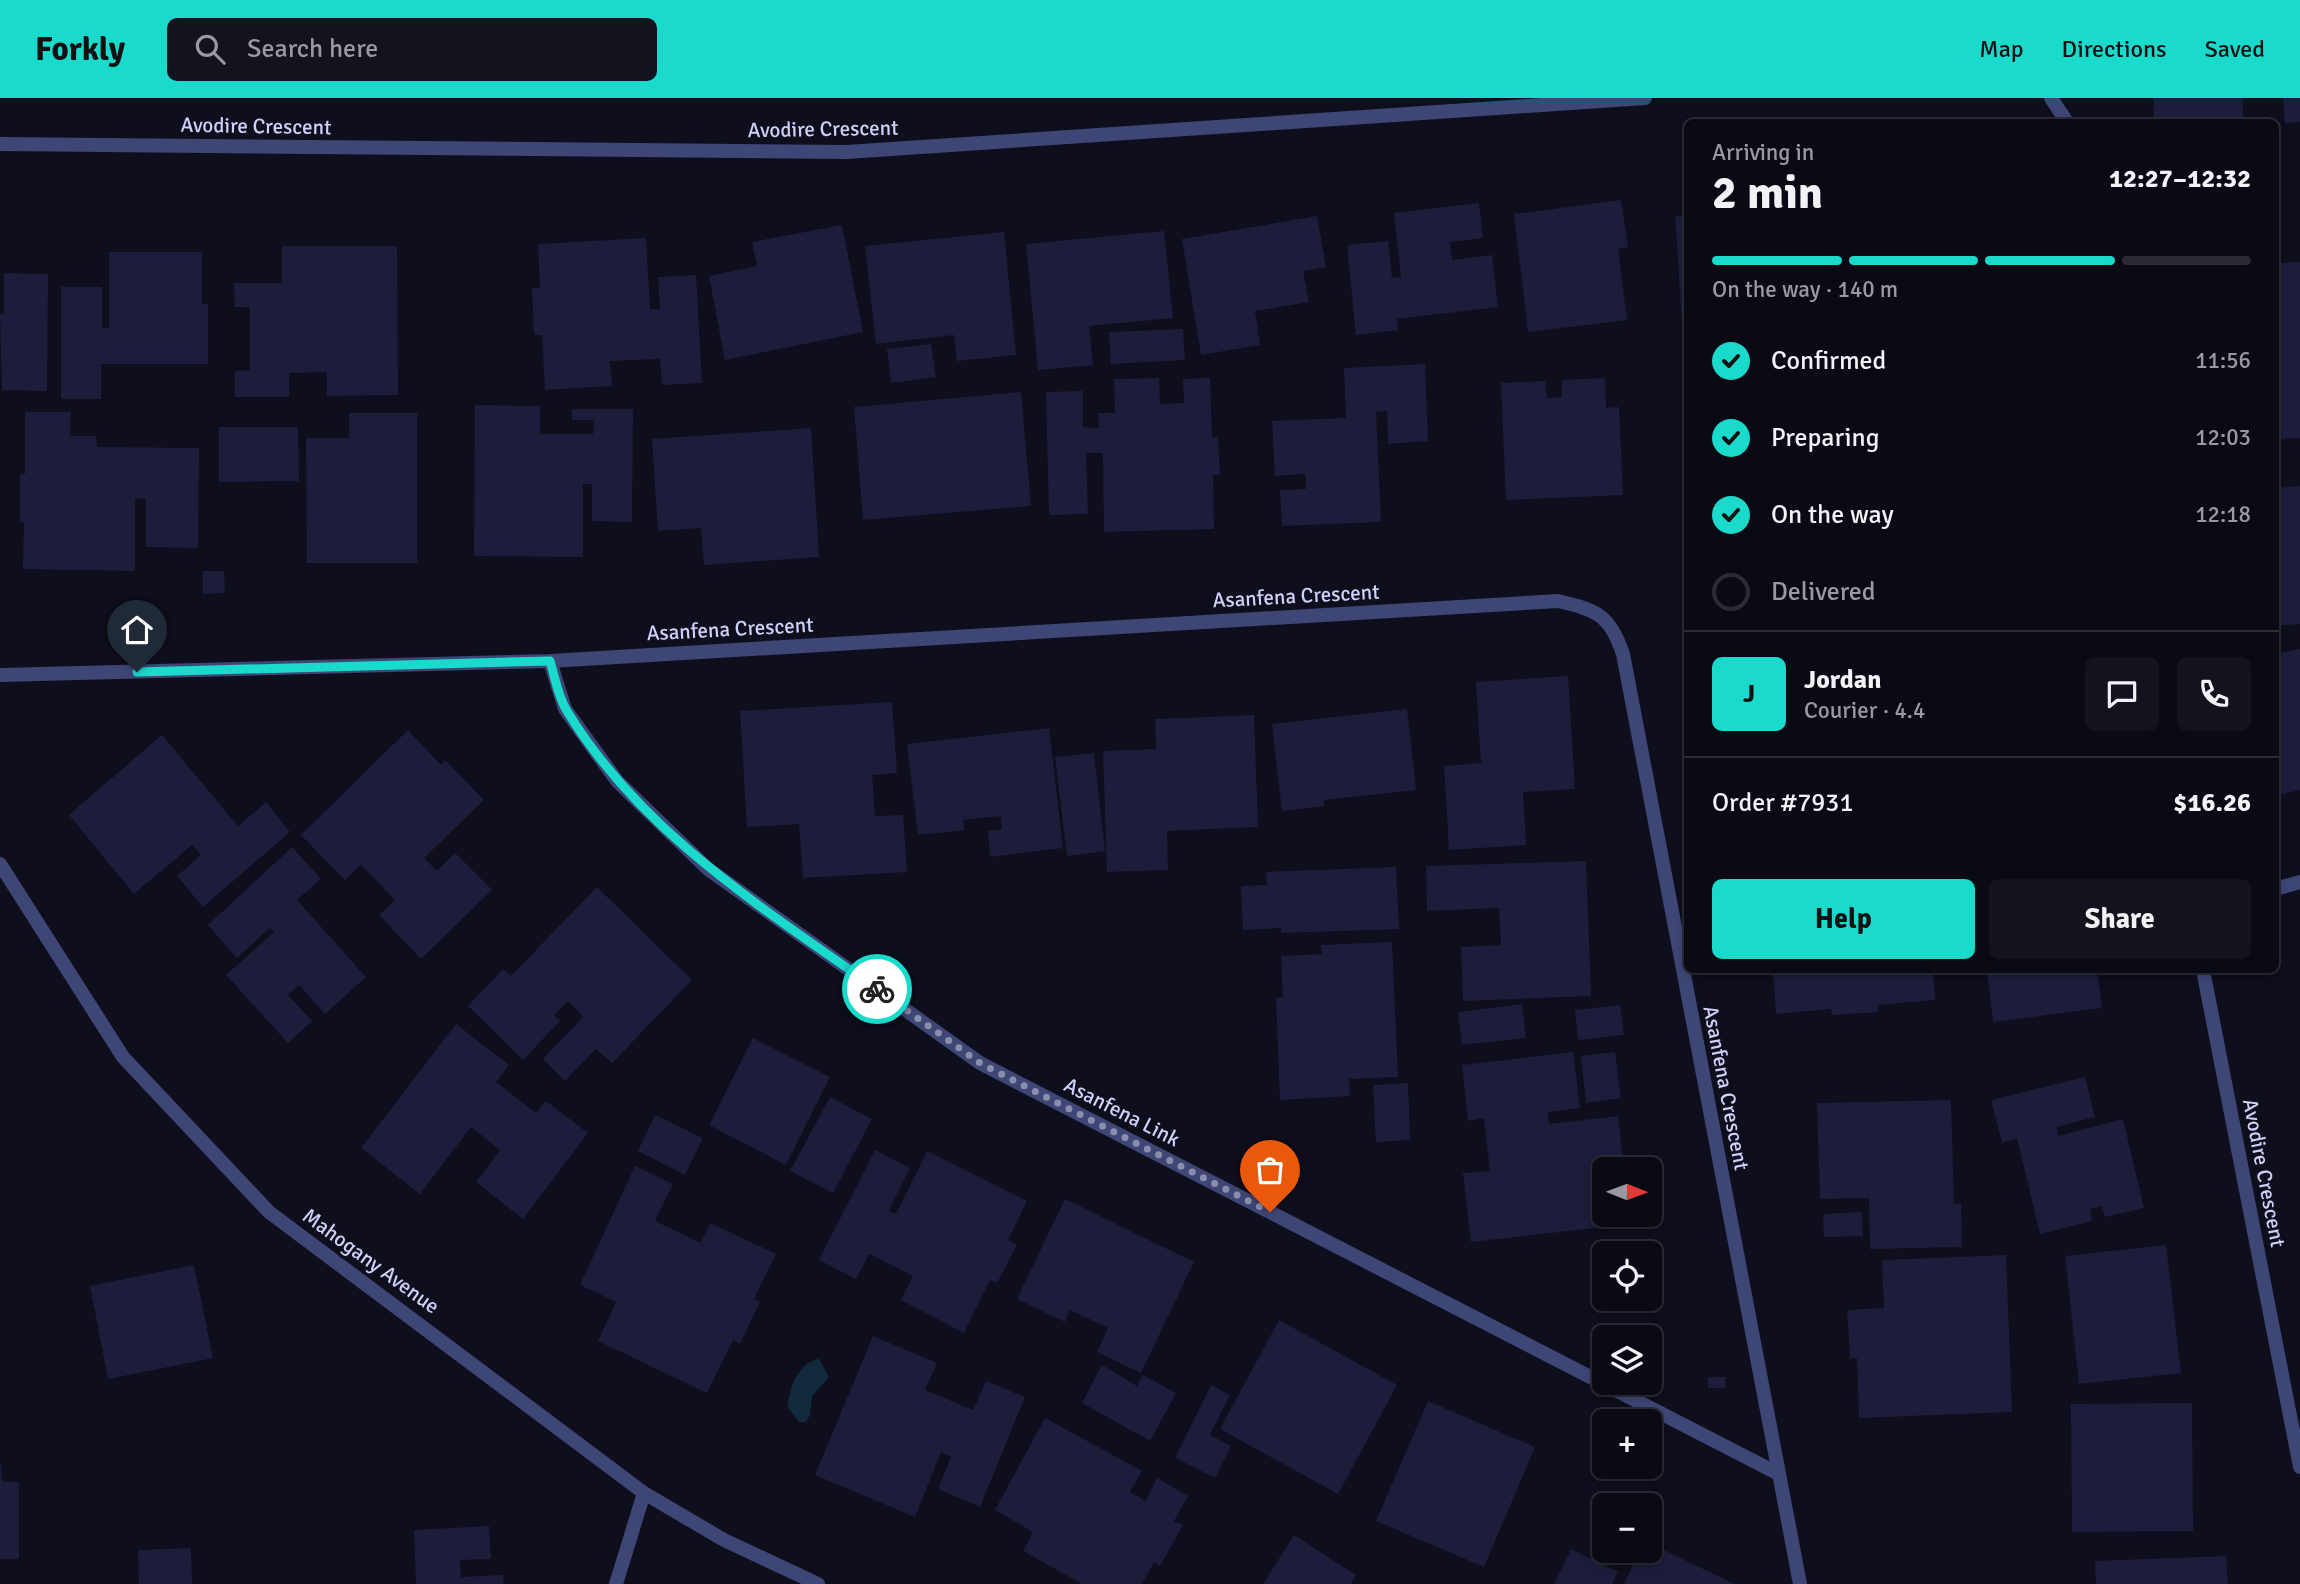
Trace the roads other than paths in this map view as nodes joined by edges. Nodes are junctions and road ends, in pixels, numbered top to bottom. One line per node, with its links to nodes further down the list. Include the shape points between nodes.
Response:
1 (1645, 98): 4 (street, Avodire Crescent, via 847,152)
2 (2051, 98): 3 (street)
3 (2065, 119)
4 (0, 144)
5 (550, 661): 6 (street, Asanfena Crescent); 12 (street, Asanfena Link, via 565,709 617,782 708,869 980,1063); 12 (street, Asanfena Crescent, via 1558,601 1592,609 1615,629 1623,654)
6 (0, 675)
7 (0, 864): 13 (street, Mahogany Avenue, via 123,1057 269,1212)
8 (2300, 882): 9 (street)
9 (2279, 888)
10 (2204, 973): 11 (street, Avodire Crescent)
11 (2300, 1467)
12 (1777, 1473): 16 (street, Asanfena Crescent)
13 (644, 1493): 14 (street); 15 (street, Mahogany Avenue, via 724,1540)
14 (616, 1584)
15 (817, 1584)
16 (1800, 1584)

